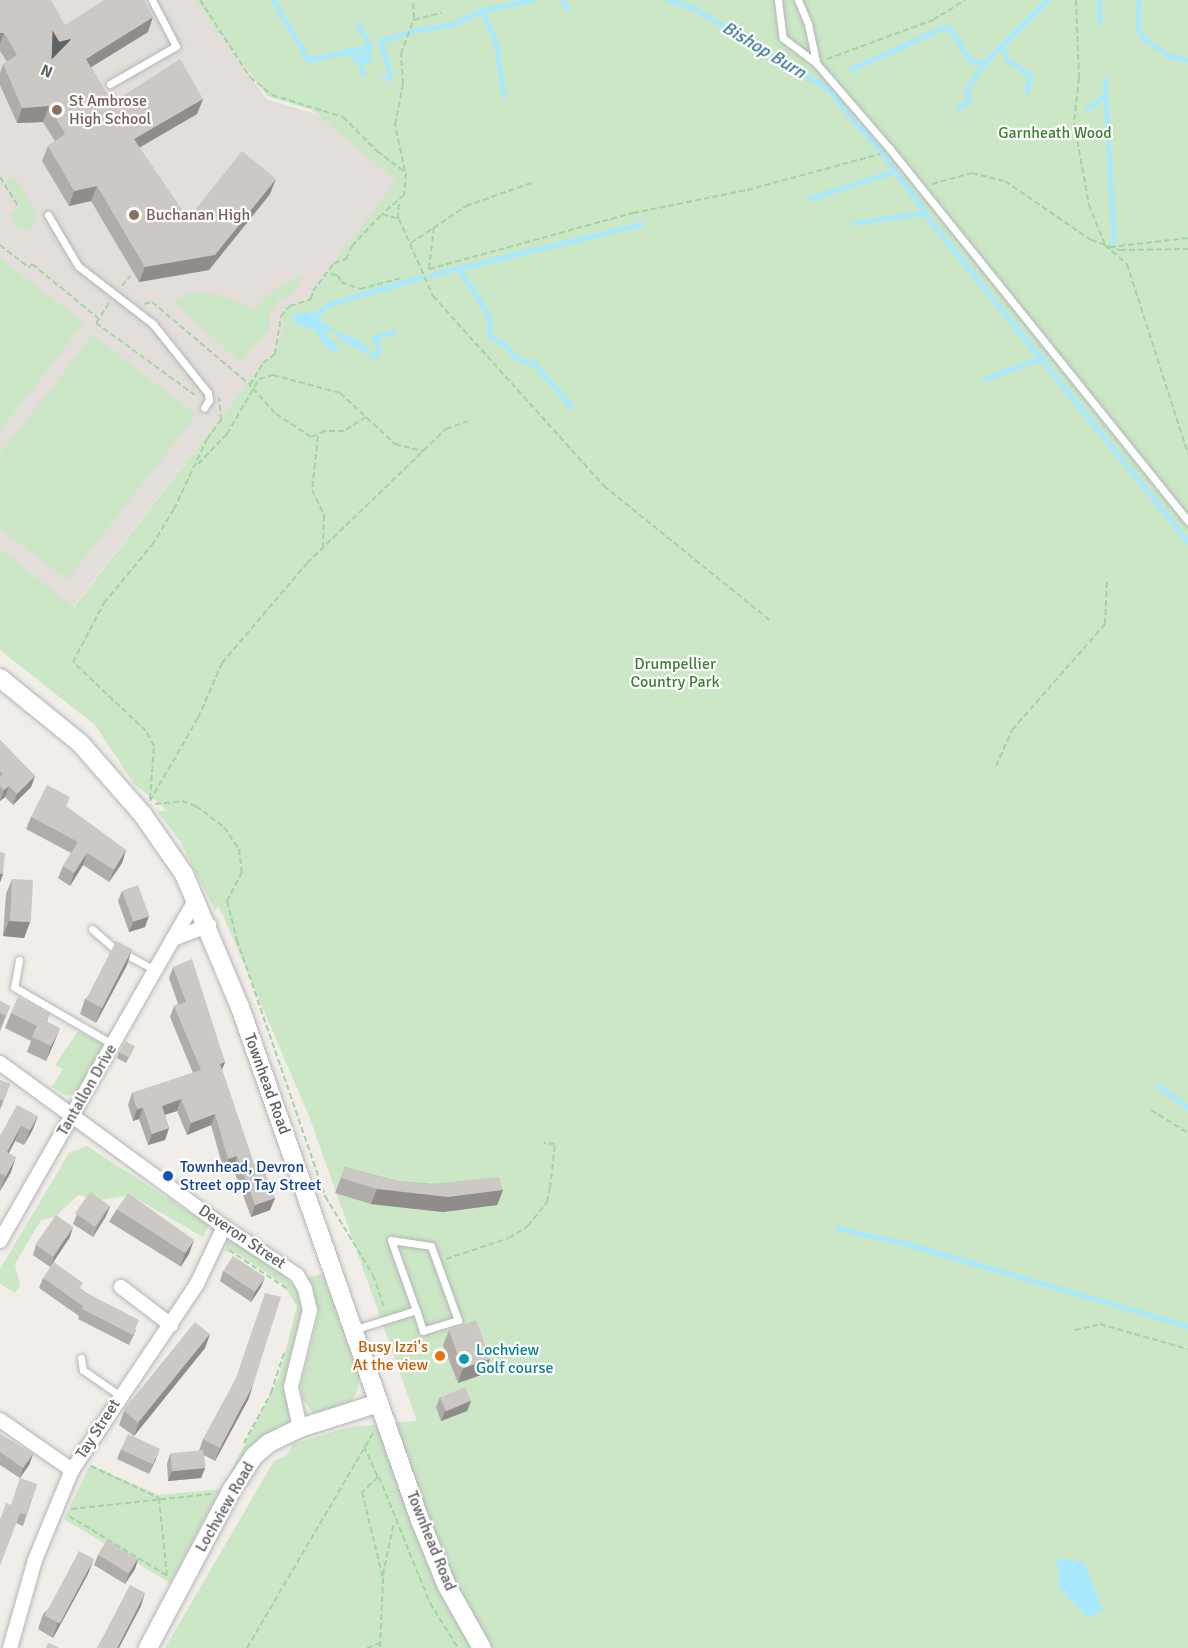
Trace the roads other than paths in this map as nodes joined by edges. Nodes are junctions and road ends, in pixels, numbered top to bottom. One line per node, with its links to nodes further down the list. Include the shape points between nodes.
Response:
1 (152, 0): 5 (lane, via 176,46)
2 (778, 0): 4 (lane, via 783,38)
3 (798, 0): 4 (lane, via 808,24)
4 (816, 63): 8 (lane)
5 (110, 84)
6 (48, 215): 7 (lane, via 78,266 153,324 208,393)
7 (204, 408)
8 (1188, 521)
9 (0, 678): 10 (street, Townhead Road, via 60,724 146,809)
10 (196, 899): 11 (street, Townhead Road); 13 (street, Tantallon Drive)
11 (209, 925): 13 (street); 24 (street, Townhead Road)
12 (92, 929): 15 (lane, via 114,948)
13 (173, 939): 15 (street, Tantallon Drive)
14 (19, 960): 16 (lane, via 14,987)
15 (156, 970): 16 (street, Tantallon Drive)
16 (114, 1045): 18 (street, Tantallon Drive)
17 (0, 1063): 18 (street, Deveron Street)
18 (73, 1115): 19 (street, Deveron Street); 20 (street, Tantallon Drive)
19 (224, 1227): 23 (street, Tay Street, via 197,1284); 29 (street, Deveron Street, via 288,1268 305,1288 310,1310 291,1387)
20 (1, 1238)
21 (121, 1287): 23 (street)
22 (416, 1310): 22 (lane, via 423,1331 458,1320 431,1246 391,1240); 24 (lane)
23 (171, 1325): 26 (street, Tay Street)
24 (354, 1330): 27 (street, Townhead Road)
25 (81, 1358): 26 (lane, via 82,1370)
26 (119, 1395): 30 (street, Tay Street)
27 (382, 1410): 29 (street, Lochview Road); 33 (street, Townhead Road, via 447,1586)
28 (0, 1420): 30 (street)
29 (300, 1428): 32 (street, Lochview Road, via 269,1443 254,1456 175,1579)
30 (75, 1464): 31 (street, Tay Street, via 34,1560)
31 (10, 1648)
32 (148, 1648)
33 (482, 1648)

